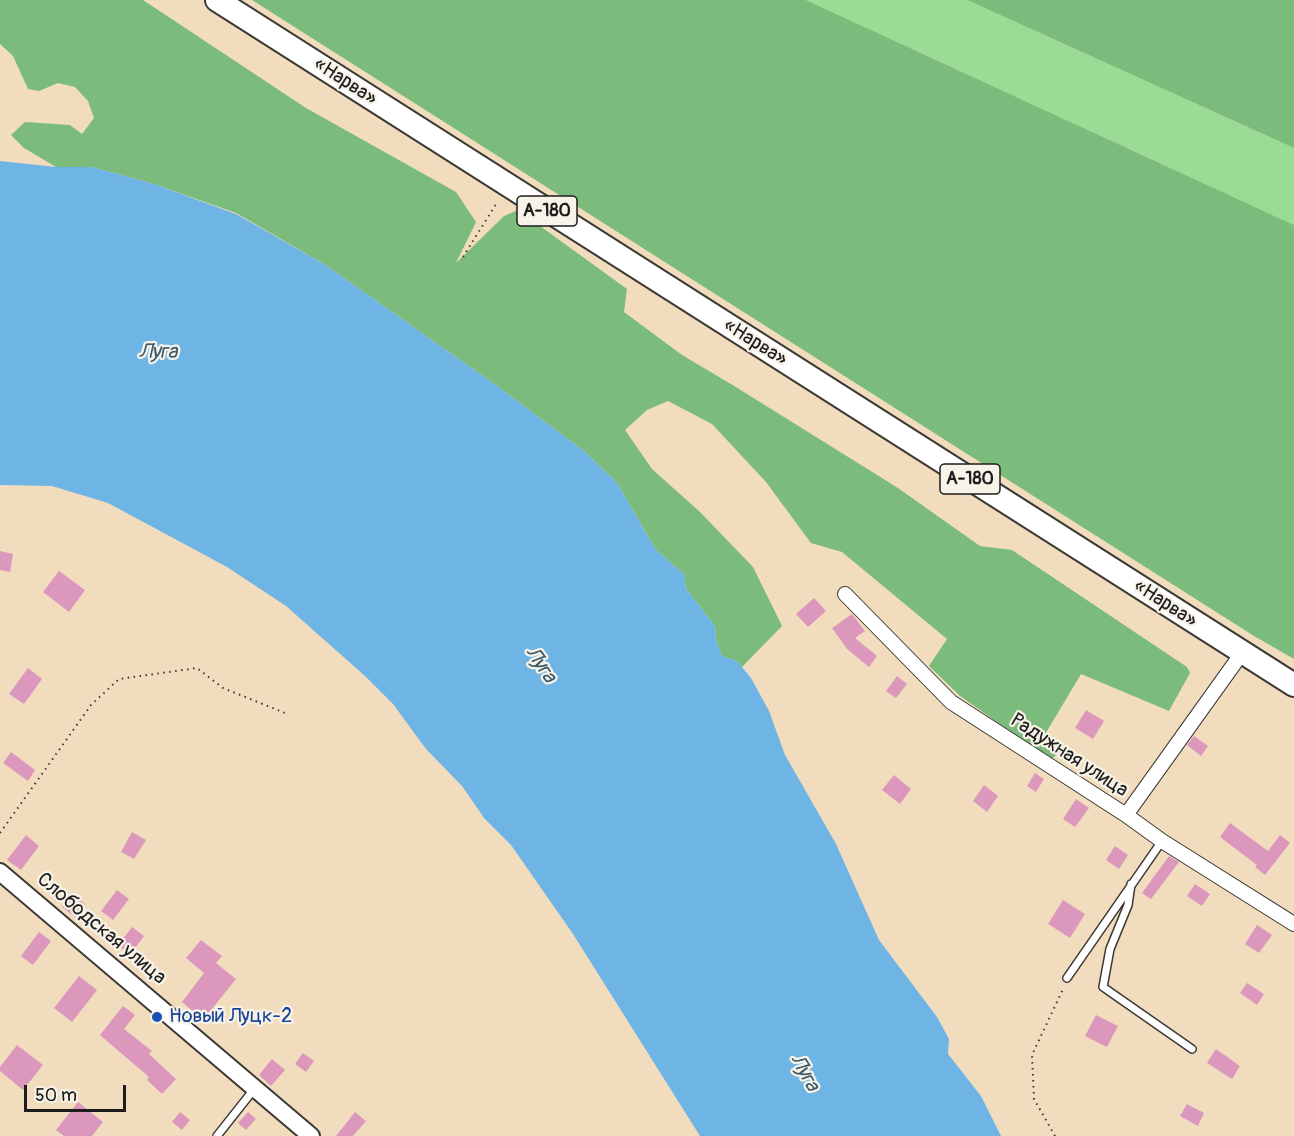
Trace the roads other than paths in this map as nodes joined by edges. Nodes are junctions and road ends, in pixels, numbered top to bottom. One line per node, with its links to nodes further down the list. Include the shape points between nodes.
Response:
1 (217, 0): 3 (highway, «Нарва» / А-180)
2 (845, 594): 5 (street, Радужная улица, via 951,702)
3 (1242, 653): 4 (highway, «Нарва» / А-180); 5 (street)
4 (1294, 685)
5 (1126, 815): 6 (street, Радужная улица)
6 (1162, 841): 8 (lane); 9 (street, Радужная улица)
7 (0, 872): 12 (street, Слободская улица)
8 (1131, 884): 10 (lane); 11 (lane, via 1128,905 1110,949 1103,987)
9 (1294, 924)
10 (1067, 978)
11 (1192, 1049)
12 (255, 1088): 13 (lane); 14 (street, Слободская улица)
13 (217, 1136)
14 (311, 1136)

